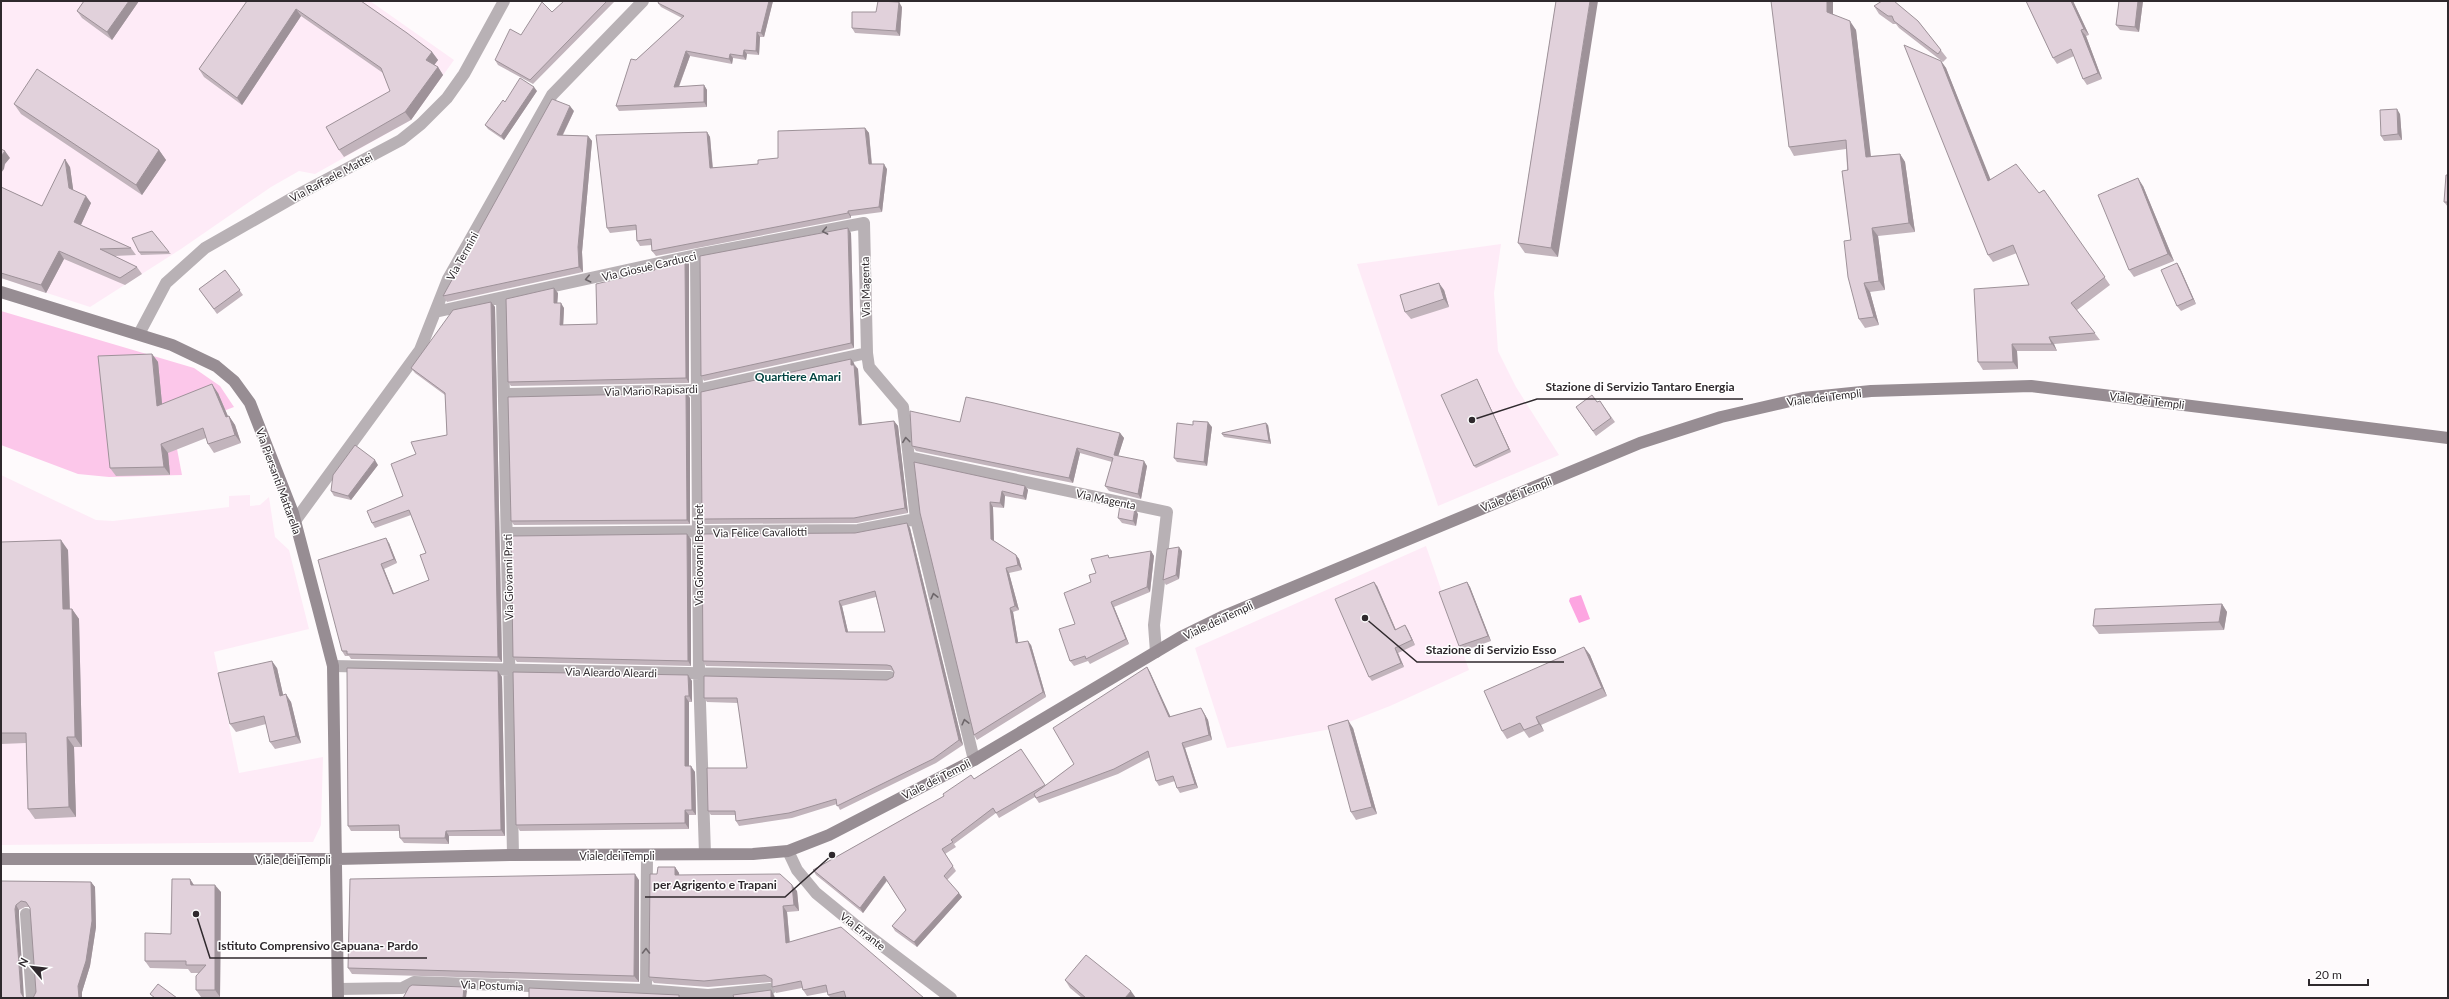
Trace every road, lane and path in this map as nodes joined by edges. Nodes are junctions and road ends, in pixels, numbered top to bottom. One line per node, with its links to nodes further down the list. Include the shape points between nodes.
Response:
1 (504, 1): 8 (street, Via Raffaele Mattei, via 464,74 447,98 421,124 401,140 205,248 166,283)
2 (643, 1): 7 (street, Via Termini, via 552,95 448,279)
3 (864, 223): 4 (street, Via Giosuè Carducci, one-way to 4); 9 (street, Via Magenta)
4 (696, 255): 6 (street, Via Giosuè Carducci, one-way to 6); 10 (street, Via Giovanni Berchet)
5 (1, 292): 8 (main road, Via Piersanti Mattarella)
6 (502, 299): 7 (street, Via Giosuè Carducci); 11 (street, Via Giovanni Prati)
7 (435, 312): 15 (street, Via Termini, via 420,350)
8 (139, 334): 15 (main road, Via Piersanti Mattarella, via 194,354 216,366 234,381 250,403)
9 (867, 353): 10 (street, Via Mario Rapisardi); 13 (street, Via Magenta, one-way to 9, via 902,407 869,367)
10 (697, 390): 11 (street, Via Mario Rapisardi); 17 (street, Via Giovanni Berchet)
11 (504, 394): 16 (street, Via Giovanni Prati)
12 (2448, 438): 18 (main road, Viale dei Templi, via 2031,386 1871,391 1803,398 1721,417 1640,443 1224,616)
13 (909, 457): 14 (street, Via Magenta); 18 (street, Via Magenta, via 1167,512 1154,625)
14 (916, 519): 17 (street, Via Felice Cavallotti, via 858,530); 23 (street, Via Magenta, one-way to 14)
15 (295, 521): 19 (main road, Via Piersanti Mattarella)
16 (507, 533): 17 (street, Via Felice Cavallotti); 20 (street, Via Giovanni Prati)
17 (698, 533): 21 (street, Via Giovanni Berchet)
18 (1156, 652): 23 (main road, Viale dei Templi)
19 (333, 666): 20 (street, Via Aleardo Aleardi); 29 (main road, Via Piersanti Mattarella)
20 (510, 670): 21 (street, Via Aleardo Aleardi); 26 (street, Via Giovanni Prati)
21 (699, 674): 22 (street, Via Aleardo Aleardi); 25 (street, Via Giovanni Berchet)
22 (890, 677)
23 (974, 760): 24 (main road, Viale dei Templi, via 828,835)
24 (788, 851): 25 (main road, Viale dei Templi); 36 (street, Via Errante, via 797,870 816,893)
25 (704, 854): 27 (main road, Viale dei Templi)
26 (513, 855): 27 (main road, Viale dei Templi); 29 (main road, Viale dei Templi)
27 (647, 856): 32 (street, one-way to 27)
28 (1, 859): 29 (main road, Viale dei Templi)
29 (337, 859): 34 (main road, Via Piersanti Mattarella)
30 (26, 914): 35 (street)
31 (770, 989): 32 (street, Via Postumia, via 708,995)
32 (646, 990): 33 (street, Via Postumia, via 414,982)
33 (399, 993): 34 (street, Via Postumia)
34 (339, 994)
35 (32, 998)
36 (951, 998)

